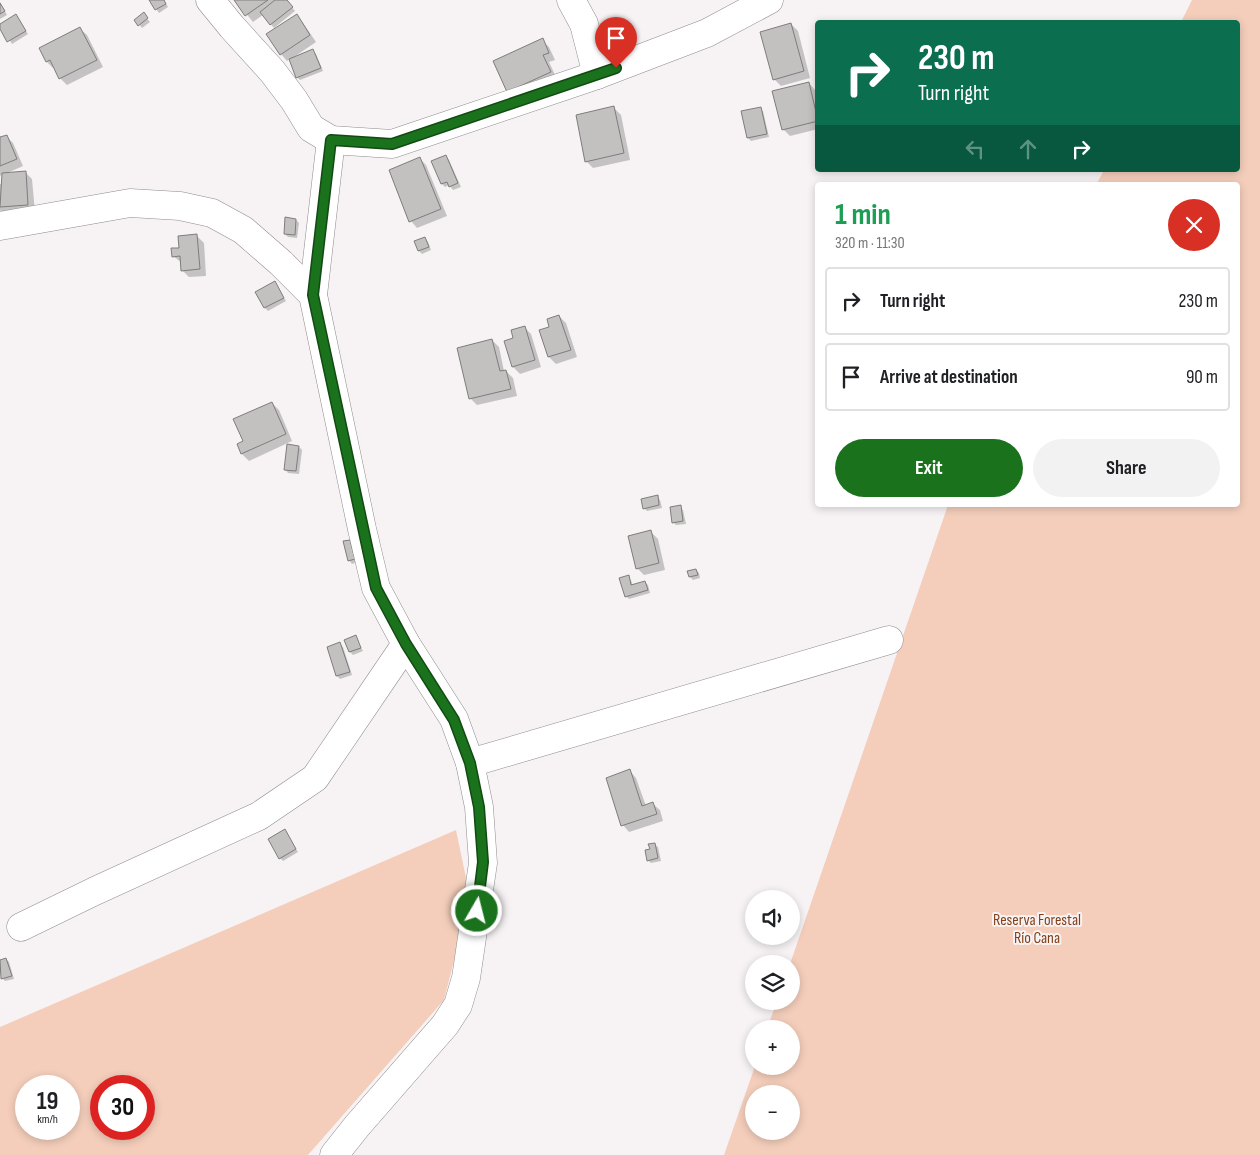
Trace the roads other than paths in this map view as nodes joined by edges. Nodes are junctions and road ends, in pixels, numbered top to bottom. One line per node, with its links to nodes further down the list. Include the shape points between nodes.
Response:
1 (210, 0): 5 (street, via 272,71 311,128)
2 (571, 0): 4 (street, via 584,24)
3 (769, 0): 4 (street, via 707,33)
4 (597, 75): 5 (street, via 392,144)
5 (331, 140): 7 (street)
6 (0, 226): 7 (street, via 130,203 180,206 212,213 243,230)
7 (313, 295): 9 (street, via 376,588)
8 (889, 640): 10 (street)
9 (406, 644): 10 (street, via 454,720); 11 (street, via 315,778 259,816 95,890)
10 (470, 763): 12 (street, via 479,807 483,862 466,978 458,1005 445,1025)
11 (21, 928)
12 (334, 1155)

